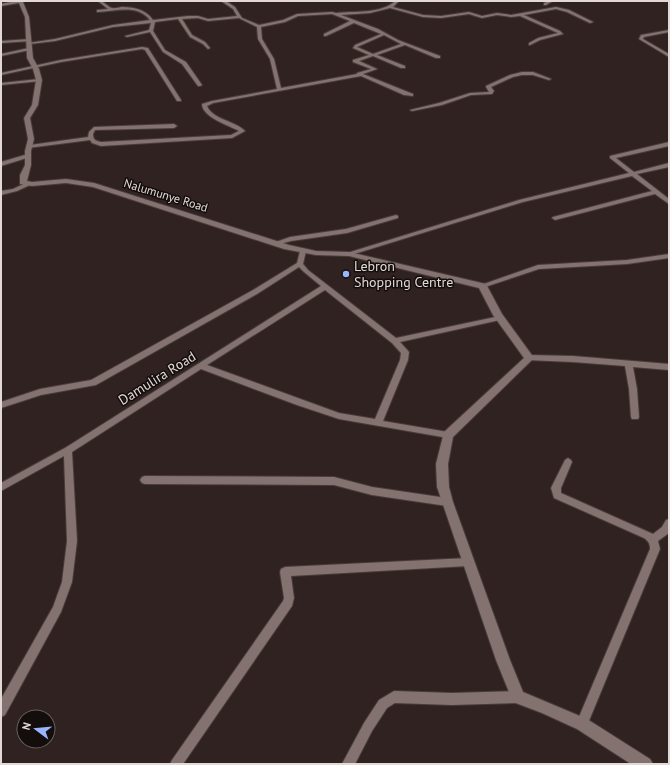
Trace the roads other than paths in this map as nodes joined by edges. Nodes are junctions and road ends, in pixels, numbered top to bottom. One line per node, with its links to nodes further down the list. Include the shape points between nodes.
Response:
1 (21, 1): 6 (street); 29 (street, via 27,17)
2 (100, 1): 9 (street)
3 (224, 1): 15 (street, via 234,8)
4 (397, 1): 7 (street)
5 (551, 1): 8 (street, via 545,4)
6 (1, 5)
7 (390, 7): 12 (street, via 369,12); 13 (street, via 432,16 450,17 469,13 482,17 497,14)
8 (556, 8): 13 (street); 21 (street, via 568,10)
9 (111, 10): 10 (street); 20 (street, via 134,8 148,15)
10 (98, 11)
11 (289, 12): 17 (street)
12 (336, 14): 17 (street, via 301,14); 19 (street)
13 (521, 15): 31 (street, via 560,32)
14 (171, 16): 18 (street, via 164,17)
15 (240, 17): 16 (street, via 211,20 198,17); 22 (street, via 246,22)
16 (179, 18): 18 (street); 32 (street, via 191,36)
17 (290, 18): 22 (street)
18 (164, 20): 20 (street)
19 (354, 21): 25 (street); 26 (street)
20 (153, 22): 23 (street); 29 (street, via 113,26 54,40)
21 (591, 22)
22 (260, 26): 46 (street, via 260,39 272,59)
23 (151, 31): 27 (street); 45 (street, via 164,51 184,64)
24 (669, 31): 36 (street, via 642,36 641,39)
25 (384, 34): 30 (street); 35 (street, via 354,47)
26 (325, 35)
27 (127, 36)
28 (1, 42): 29 (street)
29 (30, 42): 33 (street)
30 (405, 44): 35 (street); 37 (street)
31 (530, 44)
32 (208, 48)
33 (29, 49): 34 (street); 38 (street)
34 (1, 55)
35 (371, 55): 39 (street); 41 (street, via 355,61 374,69)
36 (669, 56)
37 (438, 57)
38 (34, 67): 40 (street); 43 (street); 48 (street, via 94,55 144,49)
39 (403, 67)
40 (1, 74)
41 (359, 74)
42 (549, 79): 49 (street, via 527,73 507,78 488,87 492,91 490,93 470,94 445,103)
43 (39, 80): 44 (street); 53 (street, via 35,105 27,118 31,133)
44 (1, 84)
45 (200, 85)
46 (279, 89): 47 (street, via 361,75); 51 (street, via 204,105 209,113 242,130 232,136 101,144)
47 (411, 95)
48 (179, 100)
49 (412, 110)
50 (174, 126): 51 (street, via 94,129)
51 (90, 138): 53 (street)
52 (669, 144): 57 (street, via 612,157)
53 (30, 147): 54 (street)
54 (28, 156): 55 (street); 58 (street, via 23,180)
55 (1, 164)
56 (669, 165): 57 (street)
57 (633, 174): 59 (street); 66 (street, via 521,201)
58 (28, 184): 60 (street); 64 (street, Nalumunye Road, via 66,181 94,185)
59 (655, 192): 61 (street); 63 (street)
60 (1, 193)
61 (669, 202)
62 (396, 217): 64 (street, via 347,231)
63 (555, 218)
64 (276, 243): 65 (street, Nalumunye Road)
65 (303, 251): 66 (street, Nalumunye Road); 68 (street)
66 (349, 254): 69 (street, Nalumunye Road)
67 (669, 256): 69 (street, via 627,262 538,267)
68 (300, 264): 70 (street); 77 (street, via 93,383 40,392)
69 (483, 286): 71 (street)
70 (325, 287): 72 (street); 75 (street, Damulira Road)
71 (500, 318): 72 (street); 73 (street)
72 (395, 340): 79 (street, via 405,355)
73 (529, 358): 74 (street); 80 (street)
74 (628, 364): 76 (street); 78 (street)
75 (201, 366): 79 (street, via 307,406 340,416); 81 (street, Damulira Road)
76 (669, 367)
77 (1, 406)
78 (635, 417)
79 (378, 422): 80 (street)
80 (448, 435): 85 (street, via 442,464 443,487)
81 (68, 450): 84 (street, Damulira Road); 90 (street, via 72,541 67,582 56,609)
82 (568, 462): 87 (street, via 556,488 557,495)
83 (145, 480): 85 (street, via 334,481 372,491)
84 (1, 486)
85 (447, 502): 88 (street)
86 (669, 523): 87 (street, via 666,530)
87 (653, 539): 91 (street, via 655,549)
88 (468, 562): 89 (street); 93 (street, via 285,572 288,603)
89 (518, 697): 91 (street); 94 (street, via 394,697 383,704)
90 (1, 711)
91 (582, 724): 92 (street)
92 (642, 763)
93 (176, 764)
94 (348, 764)

